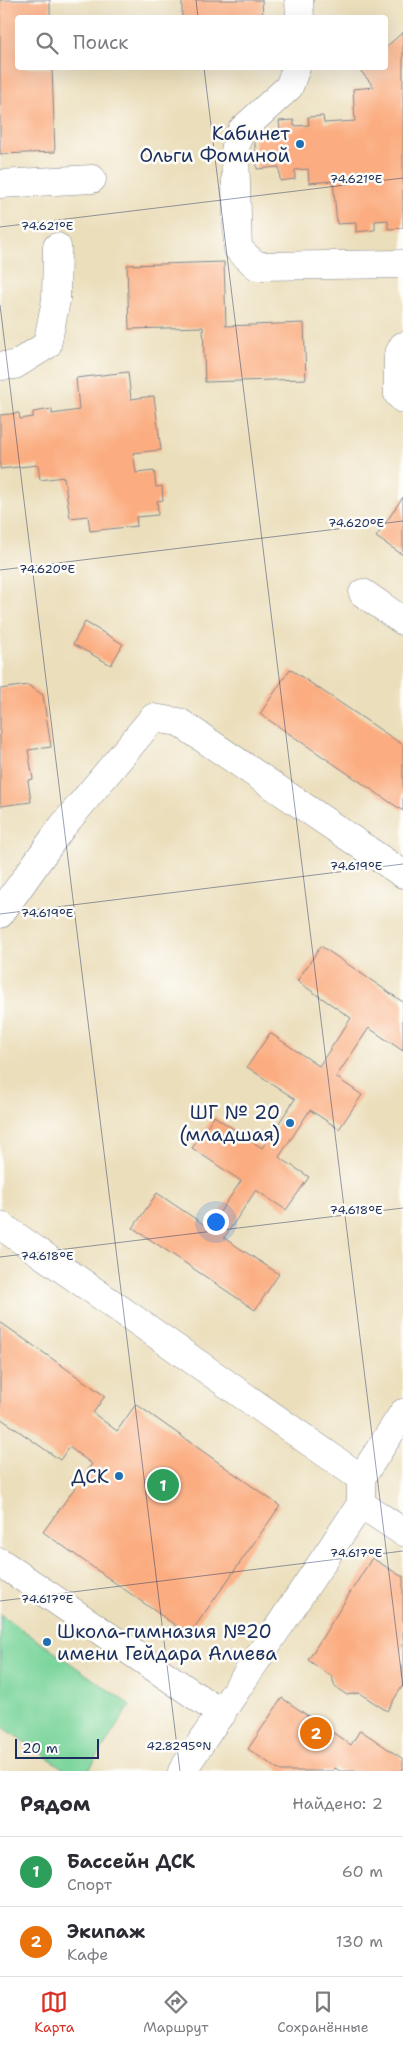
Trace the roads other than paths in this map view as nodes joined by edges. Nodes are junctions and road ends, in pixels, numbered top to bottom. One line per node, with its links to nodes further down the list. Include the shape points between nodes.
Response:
1 (299, 0): 2 (street)
2 (300, 15)
3 (295, 70): 7 (street, via 289,87 242,130 237,140 238,249 257,266)
4 (92, 179): 5 (street)
5 (0, 184)
6 (57, 247): 9 (street, via 56,300 47,345 15,365)
7 (403, 264)
8 (403, 346): 10 (street, via 398,355 398,394)
9 (0, 366)
10 (403, 399)
11 (363, 593): 12 (street)
12 (403, 621)
13 (403, 874): 14 (street, via 178,722 153,718 62,827)
14 (0, 914)
15 (0, 1224): 17 (street)
16 (403, 1413): 17 (street)
17 (361, 1491): 18 (street); 20 (street)
18 (403, 1532)
19 (0, 1562): 20 (street)
20 (222, 1714): 21 (street)
21 (182, 1771)

